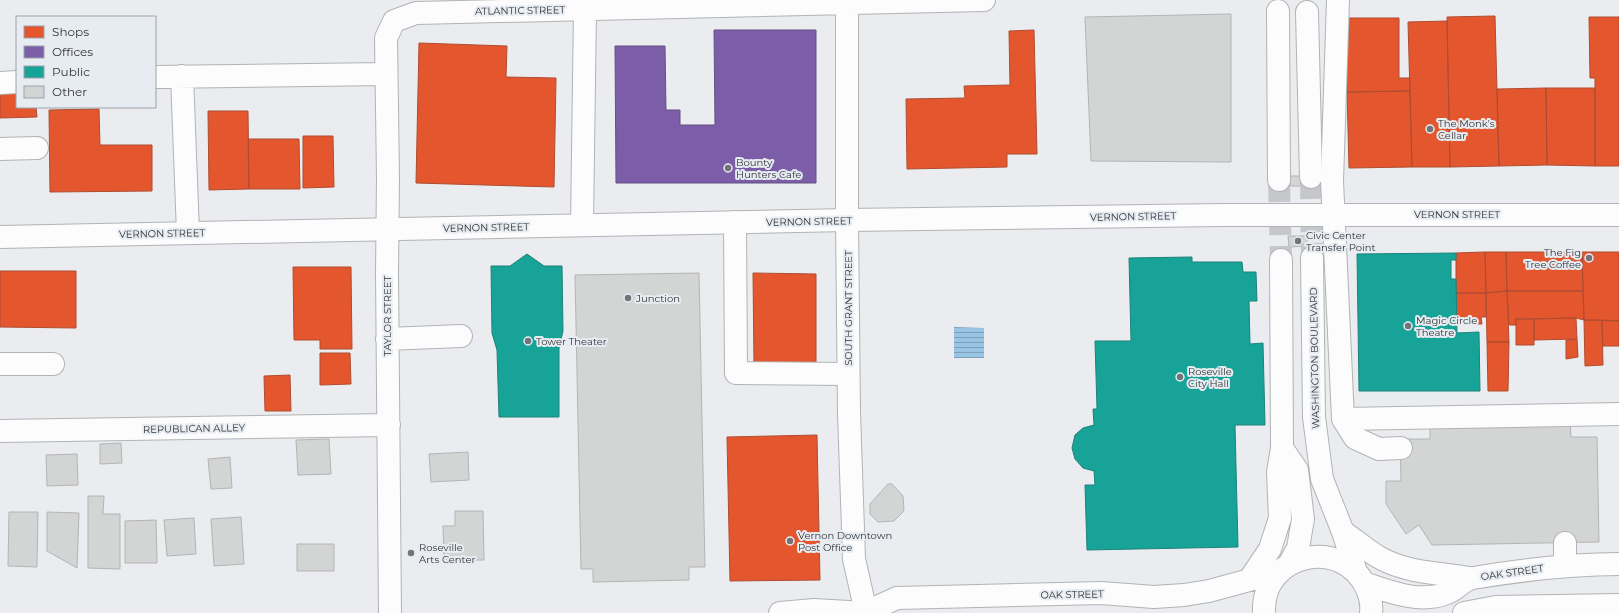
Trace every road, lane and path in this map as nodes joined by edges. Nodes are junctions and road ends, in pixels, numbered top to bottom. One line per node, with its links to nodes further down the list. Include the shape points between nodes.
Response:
1 (984, 0): 3 (main road, ATLANTIC STREET)
2 (1338, 0): 18 (main road)
3 (847, 3): 4 (main road, ATLANTIC STREET); 19 (main road, SOUTH GRANT STREET)
4 (585, 9): 7 (main road, ATLANTIC STREET, via 416,13); 21 (main road)
5 (1278, 11): 16 (main road)
6 (1307, 12): 15 (main road)
7 (394, 21): 8 (main road, TAYLOR STREET, via 386,38)
8 (386, 74): 9 (main road); 22 (main road, TAYLOR STREET)
9 (182, 76): 10 (main road); 23 (main road)
10 (156, 77)
11 (16, 82): 12 (main road)
12 (0, 83)
13 (37, 148): 14 (main road)
14 (0, 149)
15 (1311, 177)
16 (1279, 180)
17 (1619, 214): 18 (main road, VERNON STREET)
18 (1333, 215): 19 (main road, VERNON STREET); 33 (main road)
19 (847, 220): 20 (main road, VERNON STREET); 31 (main road, SOUTH GRANT STREET)
20 (735, 222): 21 (main road, VERNON STREET); 31 (main road, via 736,373)
21 (582, 225): 22 (main road, VERNON STREET)
22 (388, 229): 23 (main road, VERNON STREET); 28 (main road, TAYLOR STREET)
23 (188, 233): 24 (main road, VERNON STREET)
24 (0, 237)
25 (1312, 258): 38 (main road, WASHINGTON BOULEVARD, via 1314,417 1322,479)
26 (1281, 260): 36 (main road)
27 (461, 336): 28 (main road)
28 (388, 339): 34 (main road, TAYLOR STREET)
29 (0, 364): 30 (main road)
30 (53, 364)
31 (848, 374): 50 (main road, SOUTH GRANT STREET, via 854,560)
32 (1619, 414): 33 (main road)
33 (1343, 419): 37 (main road, via 1355,438 1379,448)
34 (389, 425): 35 (main road, REPUBLICAN ALLEY); 48 (main road, TAYLOR STREET)
35 (0, 431)
36 (1282, 448): 42 (main road, via 1297,470 1303,519 1298,548); 45 (main road, via 1278,472 1280,518 1270,549)
37 (1401, 448)
38 (1343, 532): 43 (main road, WASHINGTON BOULEVARD); 44 (main road, via 1382,559 1425,573)
39 (1565, 543): 41 (main road)
40 (1619, 564): 41 (main road, OAK STREET)
41 (1565, 566): 44 (main road, OAK STREET)
42 (1284, 568): 43 (main road, OAK STREET, via 1317,556 1344,563); 45 (main road, OAK STREET); 51 (main road, via 1271,584)
43 (1360, 577): 44 (main road, OAK STREET, via 1396,594 1424,597 1448,593); 52 (main road, WASHINGTON BOULEVARD, via 1370,596)
44 (1469, 578)
45 (1250, 579): 50 (main road, OAK STREET, via 1209,591 1154,597 1101,593 897,598)
46 (1619, 605): 47 (main road)
47 (1580, 609): 53 (main road, via 1496,607)
48 (390, 613)
49 (780, 613): 50 (main road, OAK STREET, via 814,610)
50 (866, 613)
51 (1264, 613)
52 (1371, 613)
53 (1464, 613)

